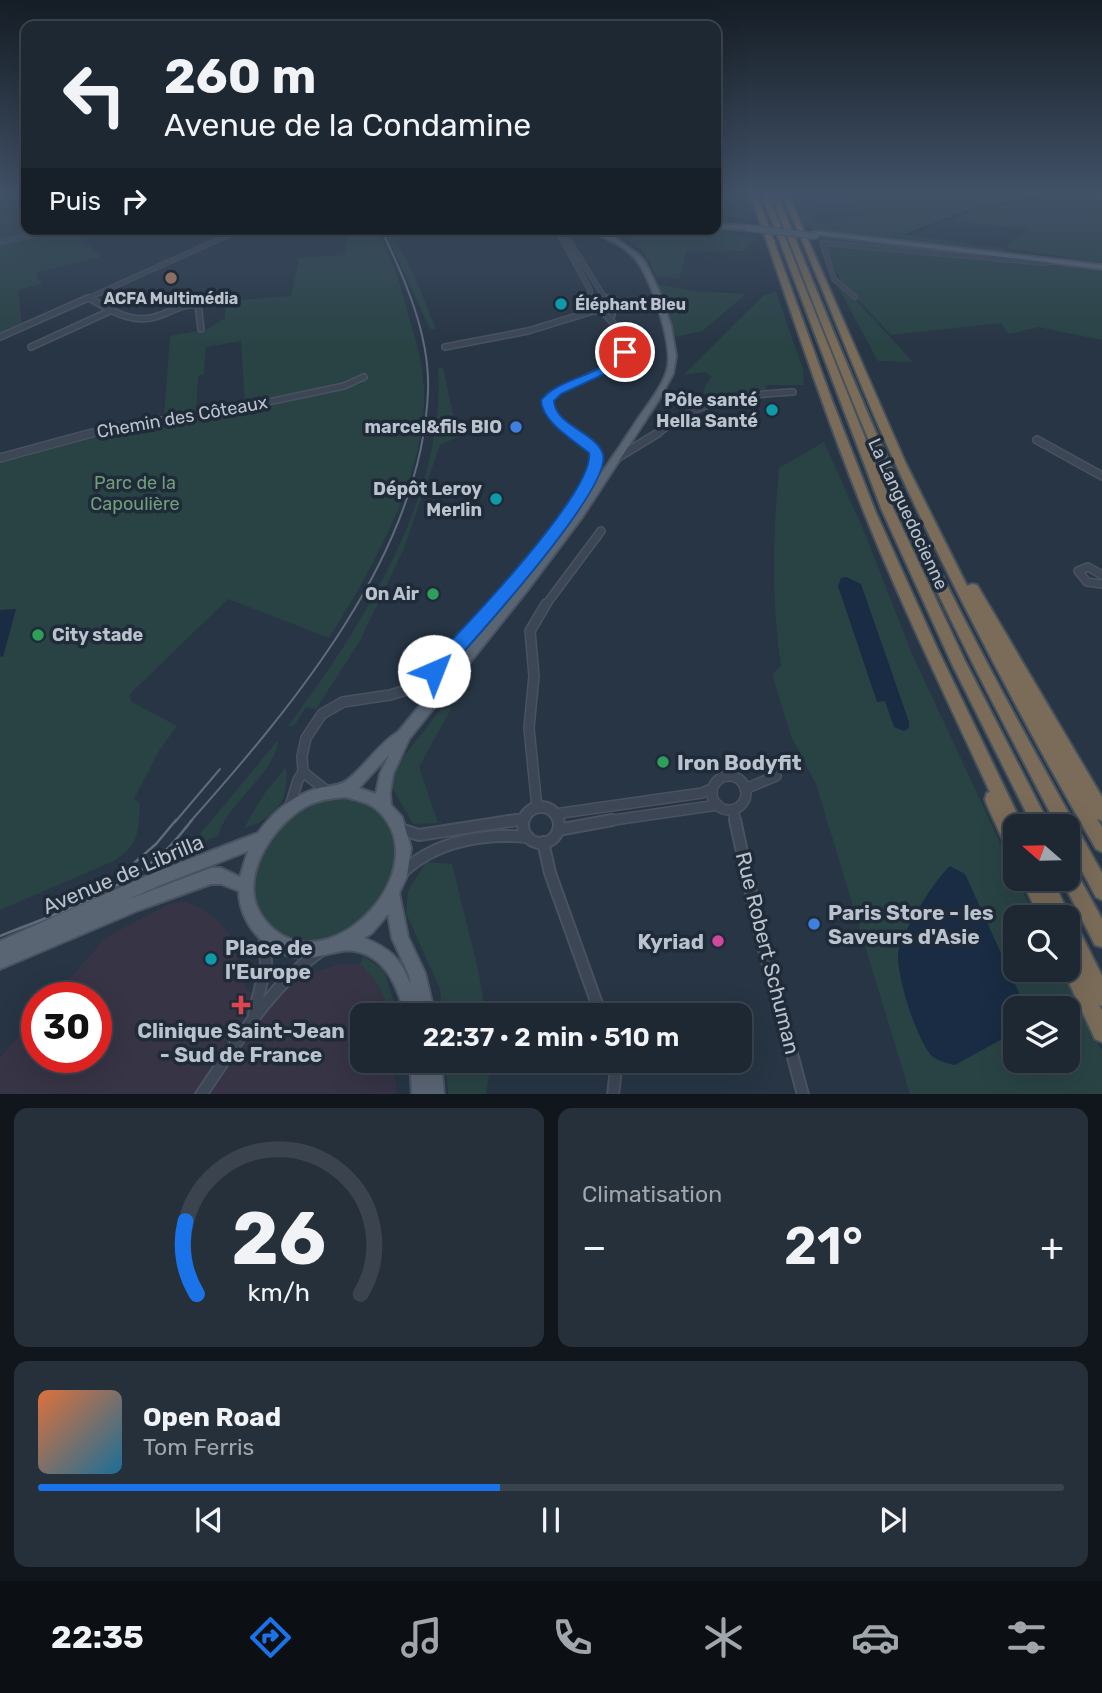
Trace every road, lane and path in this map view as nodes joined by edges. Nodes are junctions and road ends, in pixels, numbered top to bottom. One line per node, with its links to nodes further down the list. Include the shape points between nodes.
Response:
1 (211, 243): 17 (street)
2 (564, 243): 15 (street)
3 (570, 243): 14 (street)
4 (620, 243): 31 (main road, via 645,267 673,347 666,379)
5 (772, 243): 37 (highway, via 852,468)
6 (784, 243): 53 (highway, La Languedocienne, via 887,508)
7 (795, 243): 54 (highway, La Languedocienne, via 906,513)
8 (807, 243): 33 (highway)
9 (822, 243): 16 (street, via 834,279)
10 (823, 243): 12 (street)
11 (895, 243): 12 (main road, bridge)
12 (1051, 261): 13 (main road)
13 (1102, 267)
14 (603, 296): 15 (street); 21 (street, via 617,301)
15 (590, 297): 18 (street)
16 (855, 297)
17 (89, 298): 19 (street); 24 (street)
18 (585, 305): 20 (street); 23 (street)
19 (112, 310): 22 (street, via 135,321 198,304); 25 (street)
20 (593, 311): 21 (street); 23 (street)
21 (609, 314): 39 (street, via 625,352 623,360 556,391 546,405 597,457 571,507 485,618 421,683 399,693 350,699 321,715 304,740)
22 (201, 329)
23 (522, 331): 26 (street)
24 (0, 337)
25 (31, 347)
26 (445, 347)
27 (364, 377): 30 (street, Chemin des Côteaux, via 344,386 221,412 118,426)
28 (793, 392): 31 (street, via 706,404 685,413 640,449)
29 (1037, 440): 32 (street)
30 (0, 458)
31 (617, 458): 38 (main road, via 535,576)
32 (1102, 476)
33 (916, 494): 50 (highway); 62 (highway, via 996,653)
34 (601, 531): 47 (street, via 530,631 534,676 529,728)
35 (1102, 575): 36 (street, via 1088,568 1078,571 1087,582)
36 (1102, 584)
37 (947, 685): 52 (highway); 56 (highway)
38 (403, 736): 43 (main road); 46 (main road, via 383,783)
39 (303, 772): 44 (street); 48 (street)
40 (776, 776): 42 (street)
41 (711, 789): 42 (street, via 715,780 725,776); 45 (street); 51 (street)
42 (745, 789): 49 (street, via 746,801)
43 (346, 790): 44 (main road); 46 (main road)
44 (327, 792): 48 (main road)
45 (718, 805): 49 (street); 58 (street)
46 (384, 806): 57 (main road)
47 (537, 808): 51 (street, via 546,807); 55 (street)
48 (288, 810): 60 (main road)
49 (733, 810): 92 (street, Rue Robert Schuman)
50 (1102, 813)
51 (555, 814): 58 (street)
52 (1009, 814)
53 (1036, 814)
54 (1060, 814)
55 (526, 817): 57 (street, via 419,835); 59 (street)
56 (1003, 818)
57 (400, 830): 64 (main road)
58 (558, 831): 61 (street)
59 (528, 836): 61 (street); 64 (street, via 453,844 428,852)
60 (262, 839): 65 (main road, Avenue de Librilla); 66 (main road, via 251,862)
61 (543, 842): 82 (street)
62 (1102, 843)
63 (1080, 851): 68 (highway, La Languedocienne)
64 (402, 873): 70 (main road)
65 (158, 878): 69 (main road); 74 (main road, Avenue de Librilla)
66 (247, 887): 69 (main road, Avenue de Librilla, via 211,876); 71 (main road, via 251,912)
67 (1077, 891): 72 (highway)
68 (1102, 891)
69 (157, 895): 77 (main road, Avenue de Librilla)
70 (393, 896): 73 (main road, via 366,929); 81 (main road, via 400,939 417,973)
71 (264, 932): 75 (main road, via 289,947); 83 (street, via 266,964)
72 (1102, 938)
73 (347, 941): 75 (main road); 80 (main road, via 370,947 393,961)
74 (0, 949)
75 (322, 950): 83 (street, via 293,970)
76 (1080, 953): 79 (highway)
77 (0, 961)
78 (1078, 982): 84 (highway)
79 (1102, 996)
80 (410, 1003)
81 (424, 1003)
82 (597, 1003)
83 (254, 1017): 88 (street)
84 (1102, 1032)
85 (420, 1073): 89 (main road)
86 (433, 1073): 90 (main road)
87 (615, 1073): 91 (street)
88 (201, 1094)
89 (421, 1094)
90 (435, 1094)
91 (613, 1094)
92 (803, 1094)

